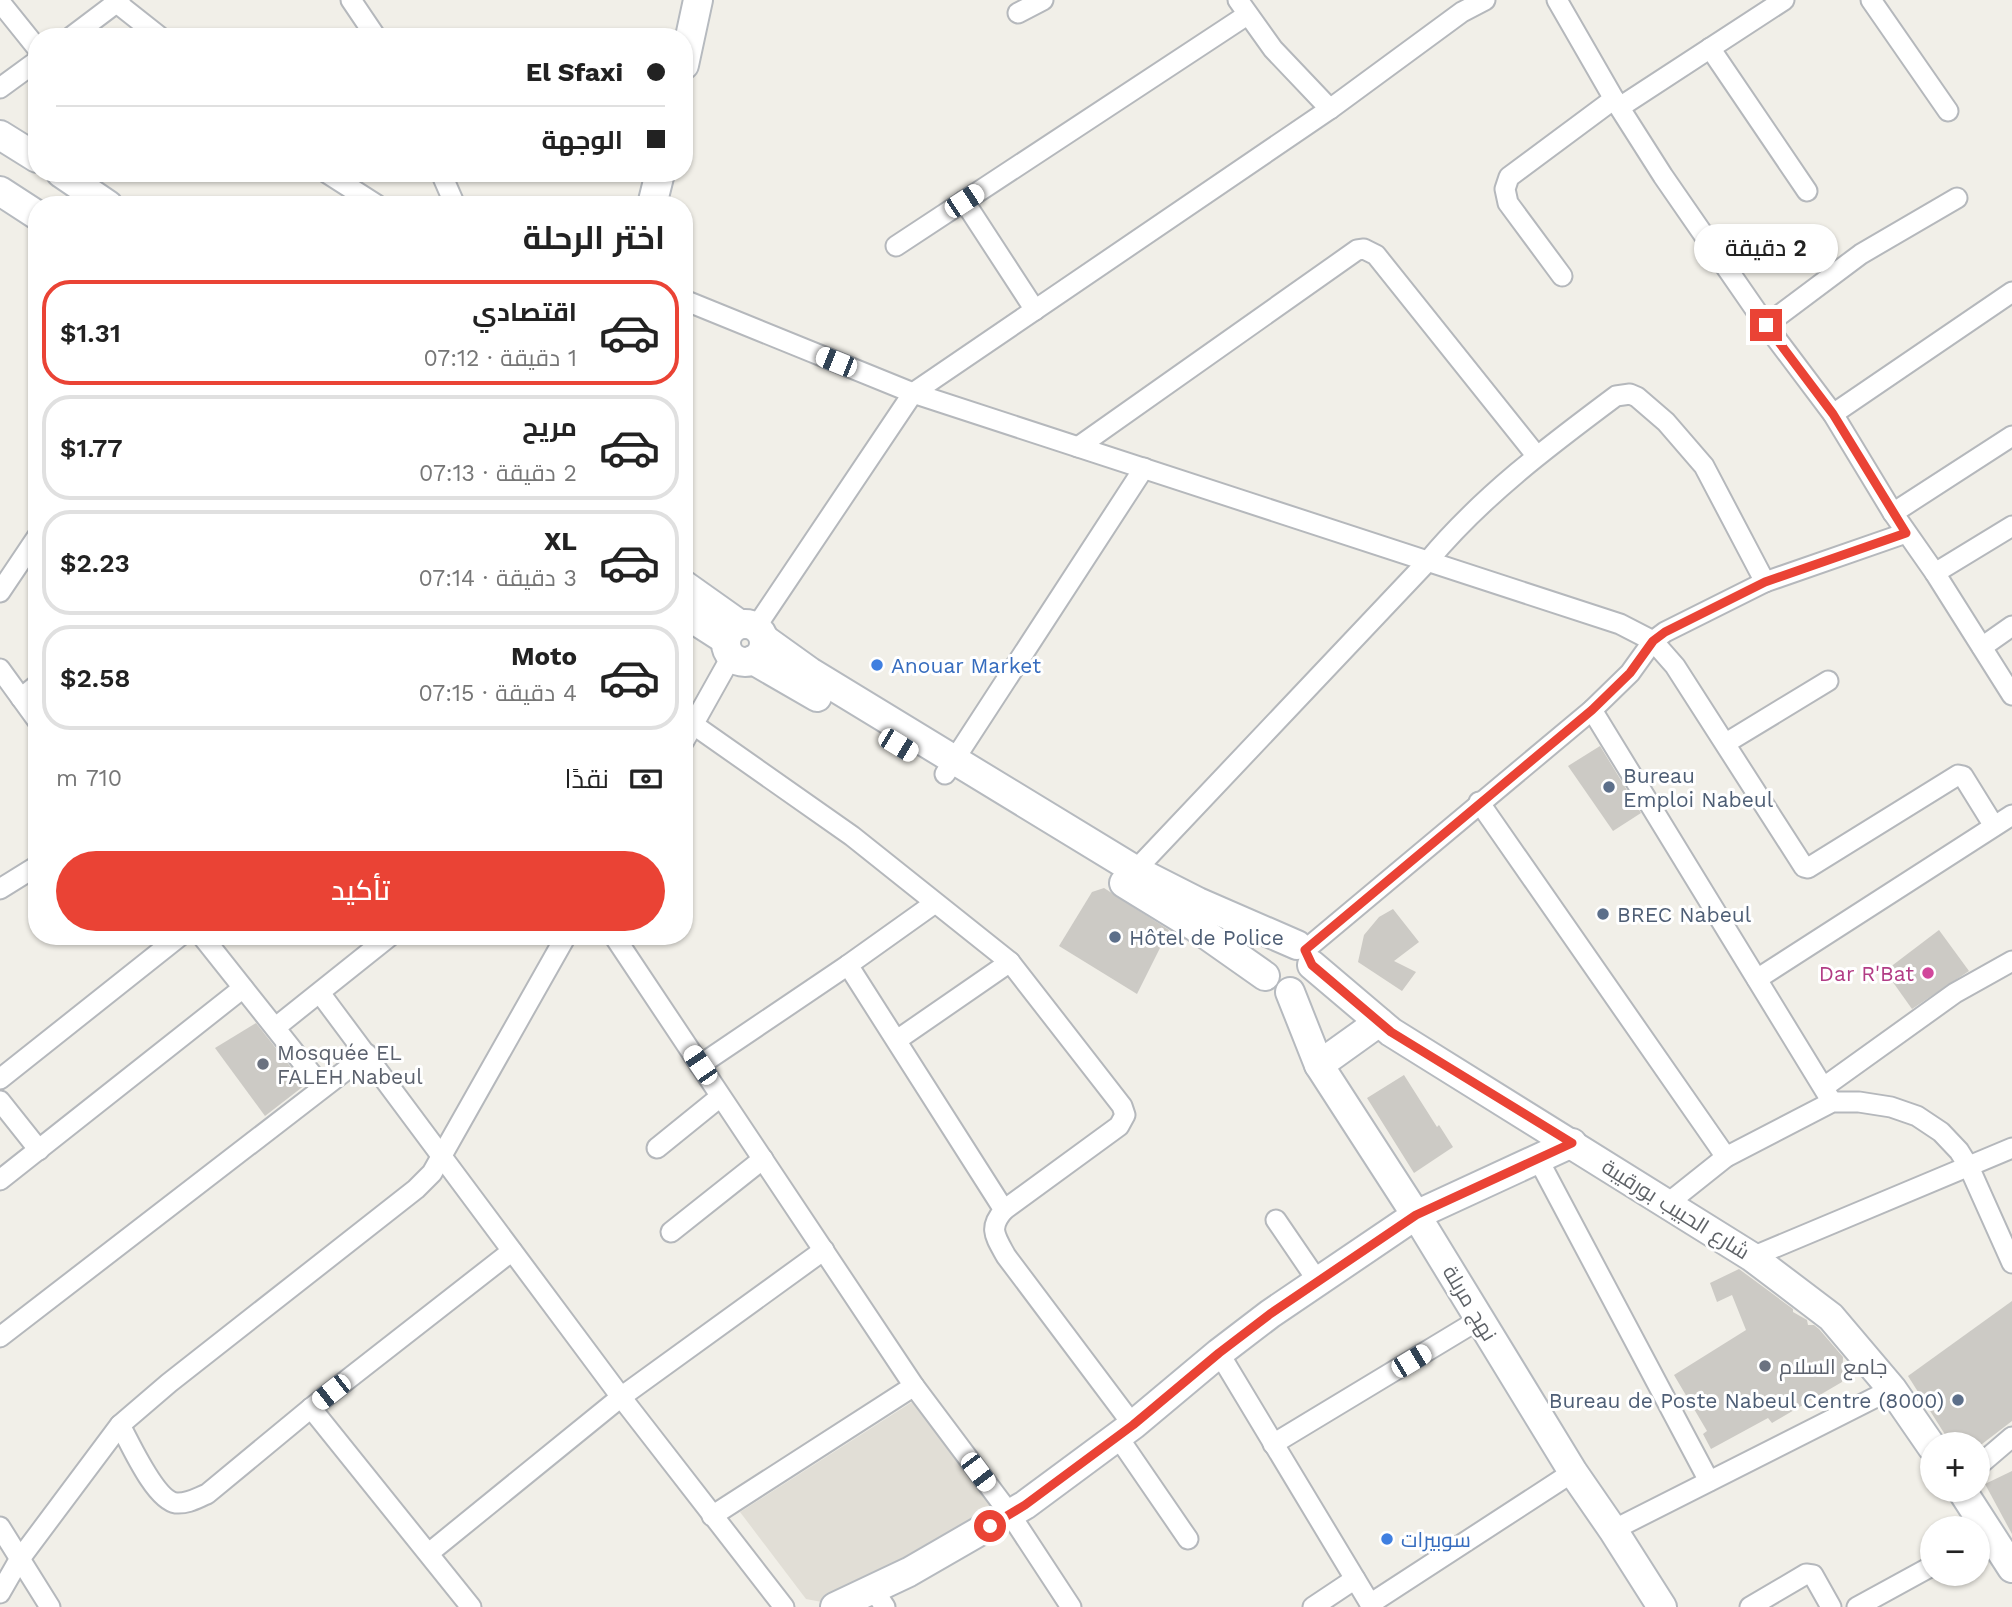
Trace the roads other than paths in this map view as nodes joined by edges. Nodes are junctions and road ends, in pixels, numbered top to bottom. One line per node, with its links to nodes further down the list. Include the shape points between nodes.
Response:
1 (698, 0): 15 (main road)
2 (1043, 0): 11 (street)
3 (1485, 0): 21 (street)
4 (1557, 0): 20 (street)
5 (1784, 0): 17 (street)
6 (1871, 0): 22 (street)
7 (353, 1): 14 (street)
8 (0, 2): 16 (street)
9 (119, 2): 12 (street); 13 (street)
10 (1243, 7): 21 (street, via 1273,49); 32 (street)
11 (1018, 13)
12 (83, 28)
13 (149, 28)
14 (370, 28)
15 (692, 28)
16 (28, 37)
17 (1710, 48): 20 (street); 28 (street)
18 (28, 68): 19 (street)
19 (0, 88)
20 (1617, 103): 35 (street, via 1509,177 1505,189 1508,203); 39 (street)
21 (1329, 109): 38 (street)
22 (1948, 111)
23 (0, 135): 24 (main road)
24 (28, 152)
25 (74, 182): 29 (main road)
26 (341, 182): 30 (street)
27 (0, 191): 33 (main road)
28 (1807, 191)
29 (95, 196)
30 (363, 196)
31 (1958, 198): 39 (street, via 1861,254)
32 (964, 201): 34 (street); 38 (street)
33 (28, 209)
34 (896, 246)
35 (1562, 276)
36 (2012, 292): 41 (street)
37 (693, 304): 40 (street)
38 (1035, 310): 40 (street)
39 (1766, 325): 41 (street)
40 (913, 393): 43 (street); 57 (street)
41 (1833, 414): 46 (street)
42 (2012, 436): 46 (street)
43 (1078, 447): 44 (street, via 1364,249 1376,255); 45 (street)
44 (1536, 455): 50 (street, via 1456,527); 52 (street, via 1616,396 1637,397 1704,466)
45 (1144, 468): 50 (street); 70 (street)
46 (1892, 513): 48 (street)
47 (2012, 526): 51 (street)
48 (1906, 533): 51 (street); 52 (street)
49 (28, 550): 53 (street)
50 (1428, 561): 58 (street, via 1620,624); 75 (street)
51 (1935, 573): 59 (street)
52 (1765, 582): 58 (street)
53 (0, 592)
54 (693, 593): 57 (main road)
55 (693, 617): 57 (main road)
56 (2012, 626): 59 (street)
57 (745, 641): 67 (street); 70 (main road, via 810,672)
58 (1653, 641): 66 (street, via 1630,673); 69 (street)
59 (1982, 647): 63 (street)
60 (0, 670): 64 (street)
61 (1828, 681): 69 (street)
62 (28, 692): 64 (street)
63 (2012, 695)
64 (20, 698): 65 (street)
65 (28, 708)
66 (1592, 710): 71 (street); 88 (street)
67 (693, 726)
68 (693, 736): 77 (street, via 852,836)
69 (1726, 743): 73 (street, via 1804,867 1958,775 1963,776)
70 (950, 766): 75 (main road)
71 (1479, 802): 83 (street); 108 (street)
72 (2012, 815): 73 (street)
73 (1994, 826): 88 (street)
74 (28, 872): 76 (street)
75 (1129, 876): 83 (main road, شارع الحبيب بورقيبة, via 1198,902); 87 (main road)
76 (0, 889)
77 (936, 903): 85 (street); 86 (street)
78 (169, 945): 98 (street)
79 (209, 945): 89 (street)
80 (379, 945): 91 (street)
81 (561, 945): 107 (street)
82 (620, 945): 96 (street)
83 (1305, 953): 87 (main road, via 1278,945 1265,958); 90 (main road, via 1308,981); 92 (main road, شارع الحبيب بورقيبة)
84 (2012, 961): 100 (street, via 1955,993)
85 (1010, 962): 94 (street); 114 (street, via 1125,1115 1119,1126)
86 (848, 965): 94 (street); 96 (street)
87 (1265, 976): 90 (main road, via 1279,991)
88 (1757, 979): 100 (street)
89 (243, 988): 93 (street); 106 (street)
90 (1290, 992): 97 (main road, نهج مربلة)
91 (320, 993): 93 (street); 95 (street)
92 (1379, 1022): 97 (main road); 103 (main road, شارع الحبيب بورقيبة)
93 (276, 1027): 99 (street)
94 (897, 1040): 114 (street)
95 (367, 1054): 99 (street); 107 (street)
96 (700, 1065): 101 (street)
97 (1319, 1065): 115 (main road, نهج مربلة)
98 (0, 1079)
99 (322, 1087): 124 (street)
100 (1828, 1095): 108 (street); 111 (street, via 1917,1116 1941,1132)
101 (720, 1097): 104 (street); 109 (street)
102 (0, 1101): 106 (street)
103 (1572, 1143): 110 (main road); 113 (main road, شارع الحبيب بورقيبة)
104 (657, 1148)
105 (2012, 1148): 111 (street)
106 (39, 1150): 112 (street)
107 (442, 1157): 119 (street); 130 (street, via 416,1189)
108 (1726, 1157): 113 (street)
109 (763, 1159): 117 (street); 118 (street)
110 (1538, 1159): 115 (main road); 137 (street)
111 (1969, 1167): 120 (street); 121 (street)
112 (0, 1180)
113 (1667, 1204): 120 (main road, شارع الحبيب بورقيبة)
114 (1004, 1210): 131 (street, via 993,1226 996,1239)
115 (1416, 1215): 122 (main road); 123 (main road, نهج مربلة)
116 (1276, 1220): 122 (street)
117 (671, 1231)
118 (824, 1250): 126 (street); 128 (street)
119 (512, 1251): 128 (street); 129 (street)
120 (1752, 1257): 127 (main road, شارع الحبيب بورقيبة, via 1831,1317)
121 (2012, 1263)
122 (1319, 1283): 125 (main road)
123 (1480, 1319): 134 (street); 136 (main road, نهج مربلة)
124 (4, 1326)
125 (1219, 1353): 131 (main road); 134 (street)
126 (914, 1386): 138 (street); 139 (street)
127 (1892, 1389): 132 (main road, شارع الحبيب بورقيبة); 137 (street)
128 (621, 1397): 139 (street); 144 (street)
129 (311, 1408): 130 (street, via 207,1494 187,1503 173,1503 160,1495); 144 (street)
130 (120, 1425): 145 (street)
131 (1126, 1431): 138 (main road); 142 (street)
132 (1922, 1432)
133 (2012, 1437): 135 (street)
134 (1273, 1444): 148 (street)
135 (1990, 1456)
136 (1573, 1472): 141 (main road, نهج مربلة); 151 (street)
137 (1709, 1481): 141 (street)
138 (1010, 1514): 150 (main road, via 909,1572); 156 (street)
139 (712, 1516): 154 (street)
140 (1, 1530): 145 (street)
141 (1613, 1530): 158 (main road, نهج مربلة)
142 (1188, 1539)
143 (1990, 1544): 146 (main road)
144 (429, 1553): 153 (street)
145 (19, 1560): 149 (street); 152 (street)
146 (2012, 1567)
147 (1920, 1573): 161 (street)
148 (1355, 1579): 151 (street); 157 (street)
149 (0, 1593)
150 (879, 1598): 155 (main road)
151 (1371, 1606)
152 (50, 1607)
153 (471, 1607)
154 (784, 1607)
155 (835, 1607)
156 (1071, 1607)
157 (1313, 1607)
158 (1662, 1607)
159 (1750, 1607): 160 (street, via 1806,1574 1814,1575)
160 (1831, 1607)
161 (1857, 1607)

